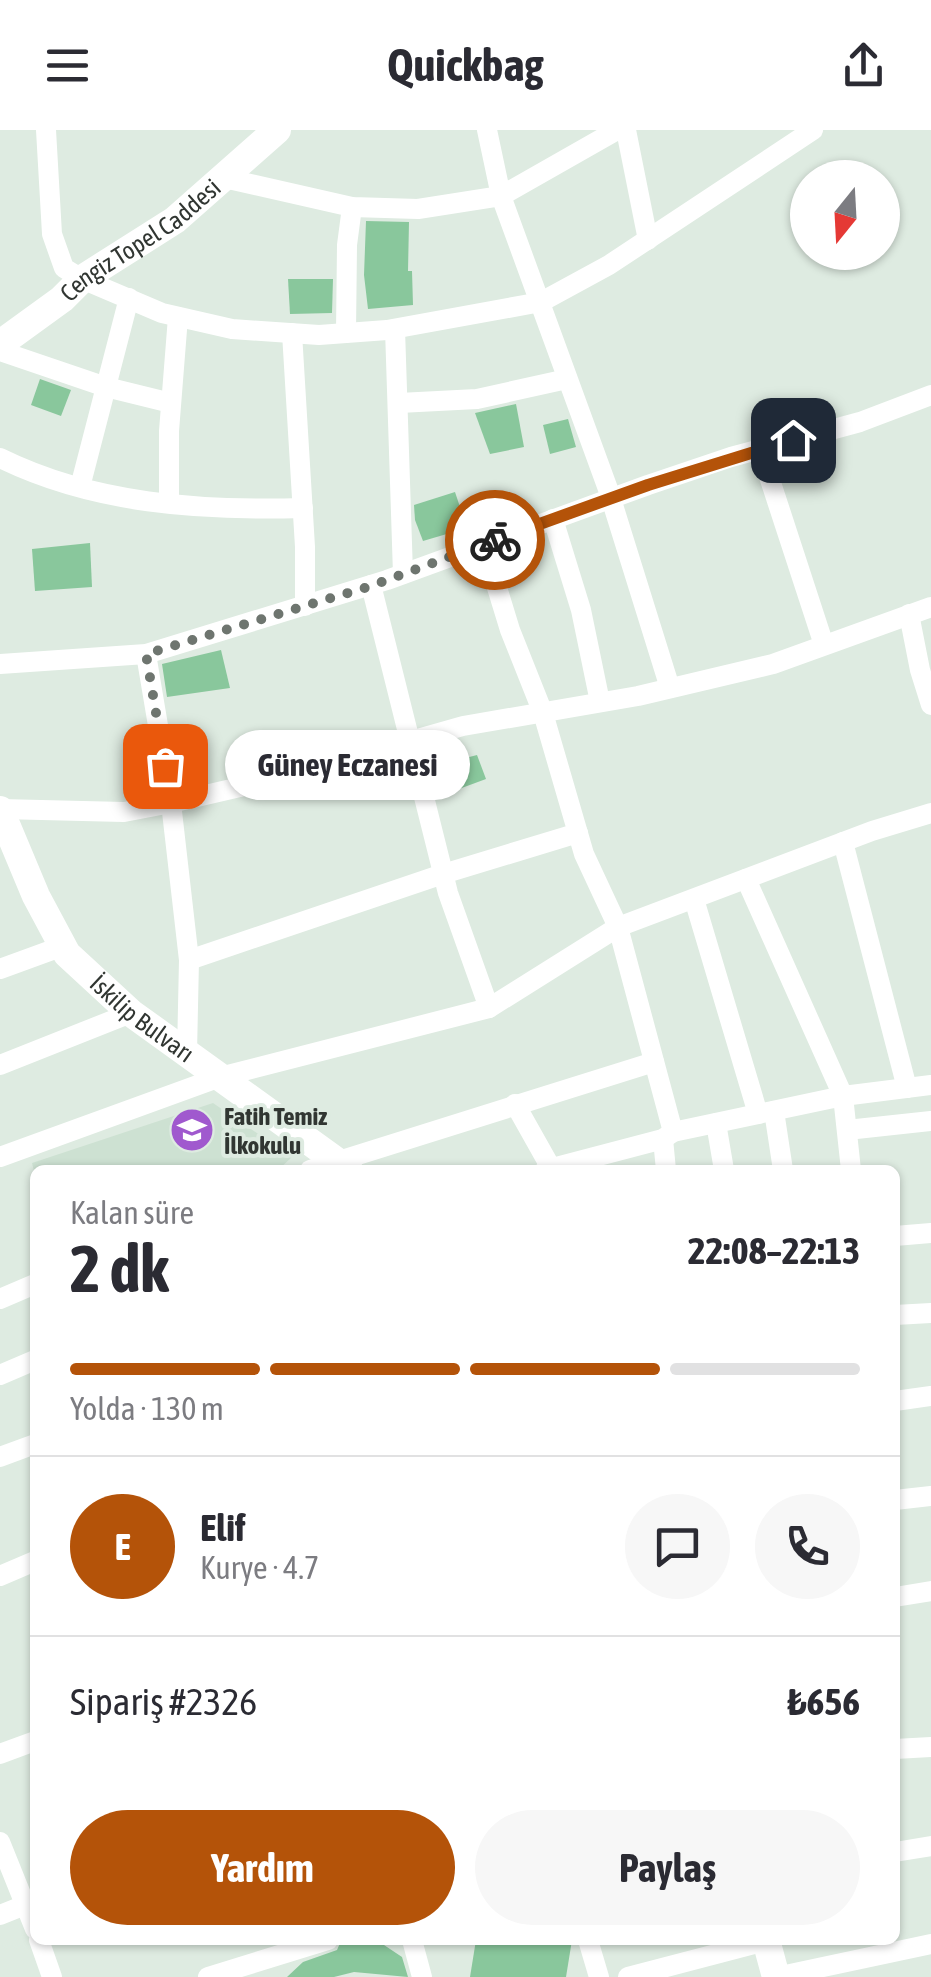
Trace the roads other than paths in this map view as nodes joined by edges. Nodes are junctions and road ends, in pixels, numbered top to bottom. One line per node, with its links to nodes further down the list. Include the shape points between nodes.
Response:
1 (46, 130): 11 (street, via 52,234 64,268)
2 (277, 130): 7 (main road, Cengiz Topel Caddesi)
3 (488, 130): 8 (street)
4 (618, 130): 8 (street)
5 (626, 130): 10 (street)
6 (813, 130): 10 (street)
7 (224, 178): 9 (street); 11 (main road, Cengiz Topel Caddesi, via 175,220)
8 (501, 196): 9 (street, via 418,208); 13 (street)
9 (352, 206): 17 (street)
10 (648, 240): 13 (street)
11 (82, 280): 12 (street); 18 (main road, Cengiz Topel Caddesi)
12 (129, 298): 14 (street); 20 (street)
13 (541, 302): 15 (street); 19 (street)
14 (178, 317): 16 (street); 22 (street)
15 (394, 329): 17 (street); 23 (street)
16 (292, 333): 17 (street); 29 (street)
17 (346, 333)
18 (0, 347): 20 (street)
19 (567, 378): 23 (street, via 477,399); 27 (street)
20 (106, 388): 22 (street); 26 (street)
21 (931, 395): 24 (street)
22 (171, 403): 28 (street)
23 (399, 404): 32 (street)
24 (760, 449): 27 (street); 37 (street)
25 (0, 458): 26 (street)
26 (80, 487): 28 (street)
27 (611, 498): 30 (street); 40 (street)
28 (169, 503): 29 (street)
29 (302, 508): 34 (street)
30 (553, 519): 31 (street); 41 (street)
31 (484, 544): 32 (street); 43 (street)
32 (403, 574): 33 (street)
33 (371, 586): 34 (street); 44 (street)
34 (304, 606): 38 (street)
35 (931, 607): 36 (street)
36 (909, 614): 37 (street); 42 (street)
37 (824, 644): 40 (street, via 773,664)
38 (146, 654): 39 (street); 45 (street)
39 (0, 664)
40 (670, 688): 41 (street)
41 (600, 702): 43 (street)
42 (931, 704)
43 (544, 712): 44 (street); 48 (street)
44 (409, 742): 45 (street); 50 (street)
45 (171, 803): 46 (street, via 124,812); 55 (street)
46 (0, 810): 54 (main road, İskilip Bulvarı)
47 (931, 813): 49 (street)
48 (578, 833): 50 (street); 53 (street)
49 (843, 842): 51 (street); 64 (street)
50 (443, 874): 55 (street); 57 (street)
51 (746, 879): 52 (street); 65 (street)
52 (694, 899): 53 (street); 67 (street)
53 (618, 927): 57 (street); 60 (street)
54 (63, 946): 56 (street); 58 (main road, İskilip Bulvarı)
55 (189, 960): 59 (street)
56 (0, 969)
57 (489, 1008): 62 (street)
58 (131, 1012): 59 (main road, İskilip Bulvarı); 61 (street)
59 (188, 1053): 62 (main road, İskilip Bulvarı)
60 (654, 1062): 66 (street); 71 (street)
61 (0, 1064)
62 (220, 1077): 72 (street); 74 (main road, İskilip Bulvarı)
63 (931, 1085): 64 (street)
64 (907, 1088): 65 (street)
65 (843, 1096): 67 (street); 70 (street)
66 (515, 1104): 75 (street); 76 (street)
67 (766, 1112): 69 (street); 79 (street)
68 (931, 1120): 70 (street)
69 (716, 1123): 71 (street); 78 (street)
70 (847, 1130): 80 (street)
71 (668, 1135): 73 (street); 77 (street)
72 (0, 1157)
73 (598, 1162)
74 (329, 1165)
75 (337, 1165)
76 (546, 1165)
77 (666, 1165)
78 (723, 1165)
79 (782, 1165)
80 (850, 1165)
81 (931, 1233): 82 (street)
82 (900, 1236)
83 (30, 1286): 84 (street)
84 (0, 1298)
85 (931, 1313): 86 (street)
86 (900, 1315)
87 (30, 1362): 88 (street)
88 (0, 1374)
89 (931, 1396): 90 (street)
90 (900, 1400)
91 (30, 1446): 92 (street)
92 (0, 1457)
93 (931, 1496): 94 (street)
94 (900, 1499)
95 (30, 1564): 96 (street)
96 (0, 1576)
97 (931, 1590): 98 (street)
98 (900, 1596)
99 (30, 1744): 102 (street)
100 (931, 1747): 101 (street)
101 (900, 1749)
102 (0, 1754)
103 (0, 1842): 106 (street)
104 (931, 1846): 105 (street)
105 (900, 1851)
106 (30, 1901)
107 (30, 1903): 108 (street)
108 (0, 1915)
109 (931, 1944): 121 (street)
110 (41, 1945): 116 (street)
111 (312, 1945): 117 (street)
112 (413, 1945): 118 (street)
113 (589, 1945): 119 (street)
114 (747, 1945): 120 (street)
115 (767, 1945): 121 (main road)
116 (52, 1977)
117 (208, 1977)
118 (422, 1977)
119 (599, 1977)
120 (628, 1977)
121 (776, 1977)

